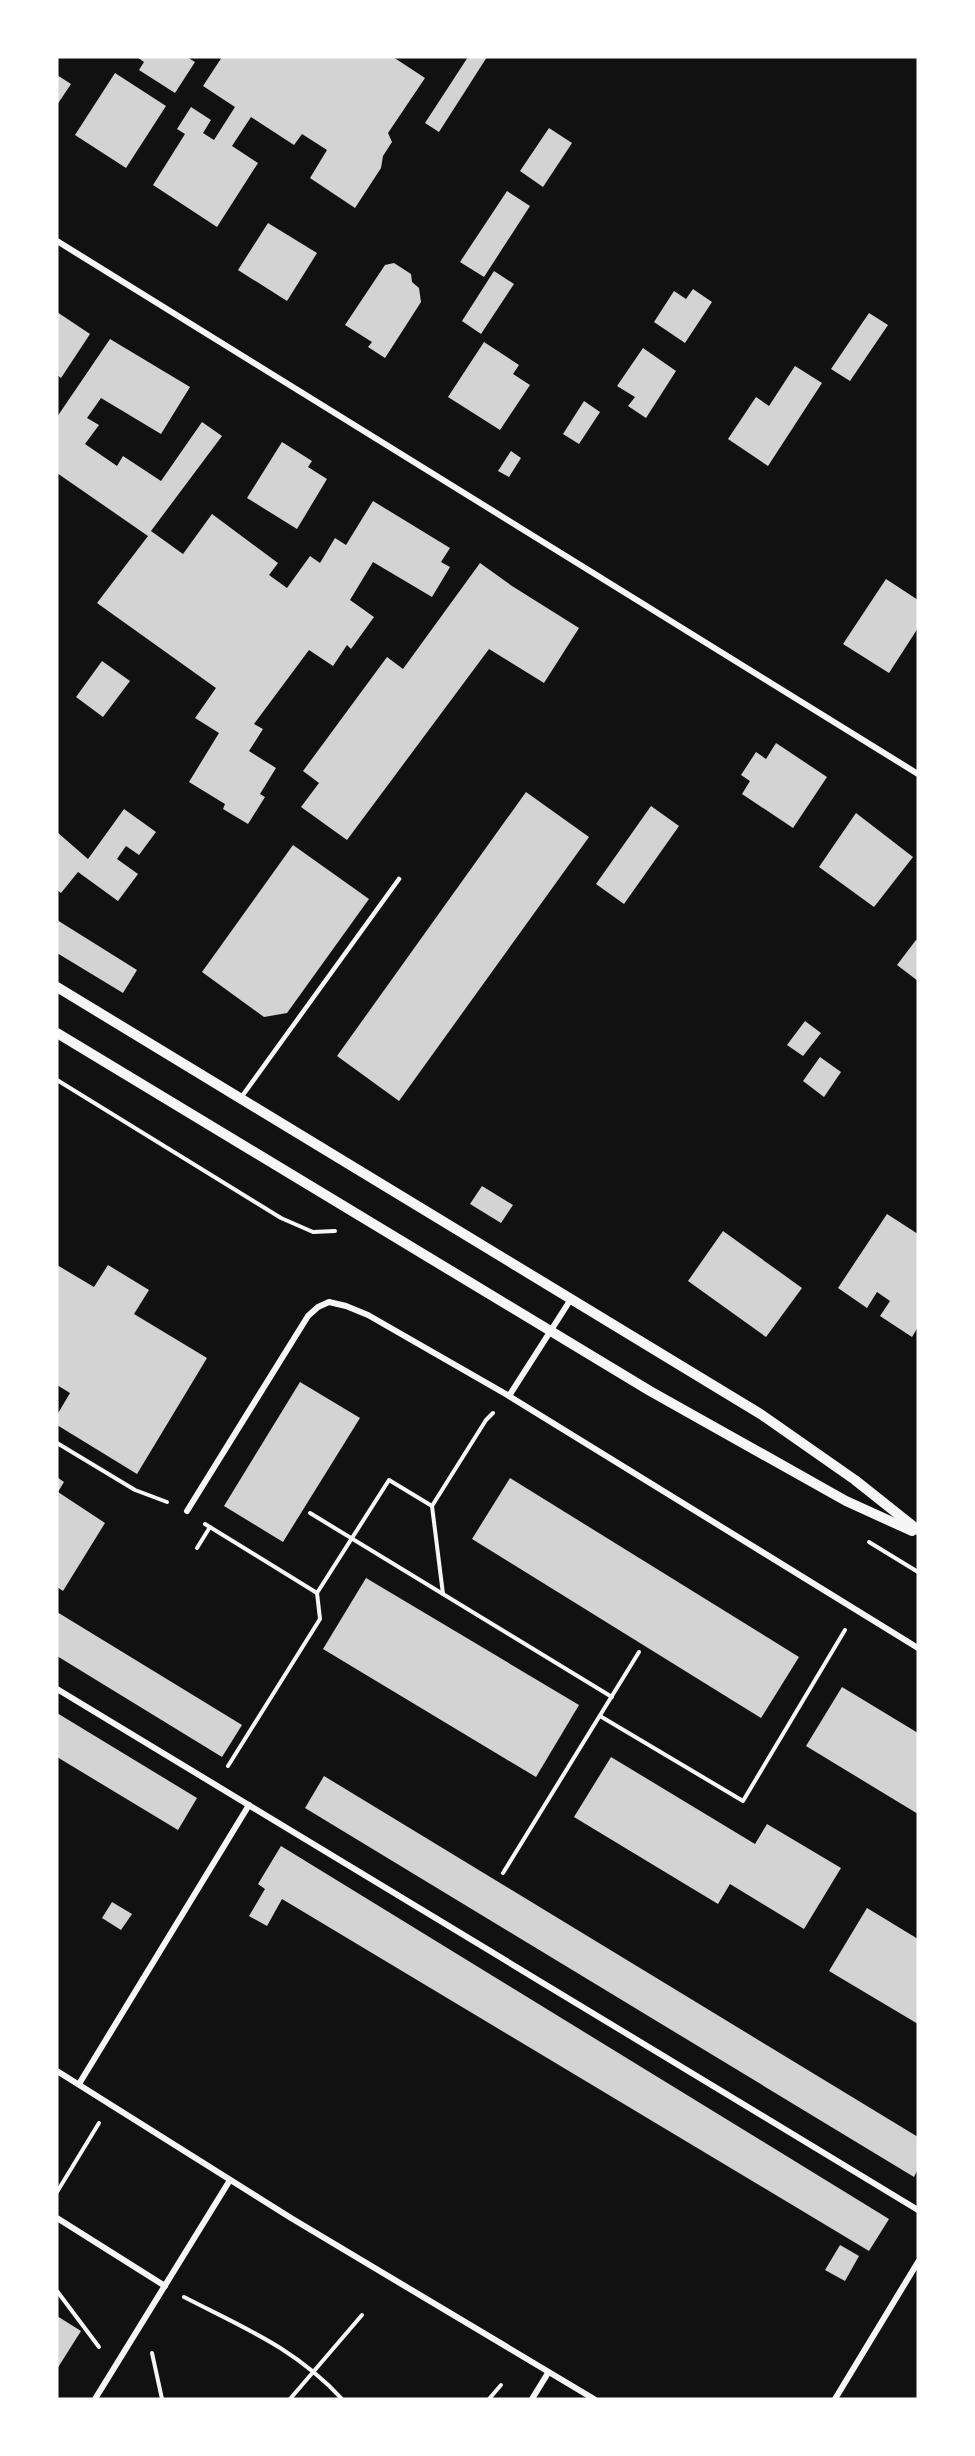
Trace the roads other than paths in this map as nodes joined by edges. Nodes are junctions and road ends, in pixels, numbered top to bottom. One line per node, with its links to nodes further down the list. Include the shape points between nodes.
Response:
1 (57, 241): 2 (street)
2 (918, 774)
3 (399, 879): 6 (lane)
4 (57, 987): 6 (street)
5 (57, 1033): 8 (street)
6 (240, 1099): 7 (street)
7 (571, 1299): 8 (street); 11 (street, via 762,1415 855,1480)
8 (550, 1331): 9 (street); 11 (street, via 835,1495)
9 (509, 1396): 10 (street, via 368,1315 335,1302 323,1304 308,1316); 12 (street)
10 (187, 1511)
11 (918, 1532)
12 (918, 1648)
13 (57, 1689): 14 (street)
14 (249, 1805): 16 (street); 18 (street)
15 (57, 2071): 16 (street)
16 (79, 2084): 17 (street)
17 (230, 2180): 21 (street); 22 (street)
18 (918, 2210)
19 (57, 2218): 21 (street)
20 (918, 2262): 26 (street)
21 (165, 2286): 23 (street)
22 (548, 2373): 24 (street); 25 (street)
23 (95, 2399)
24 (532, 2399)
25 (594, 2399)
26 (835, 2399)

